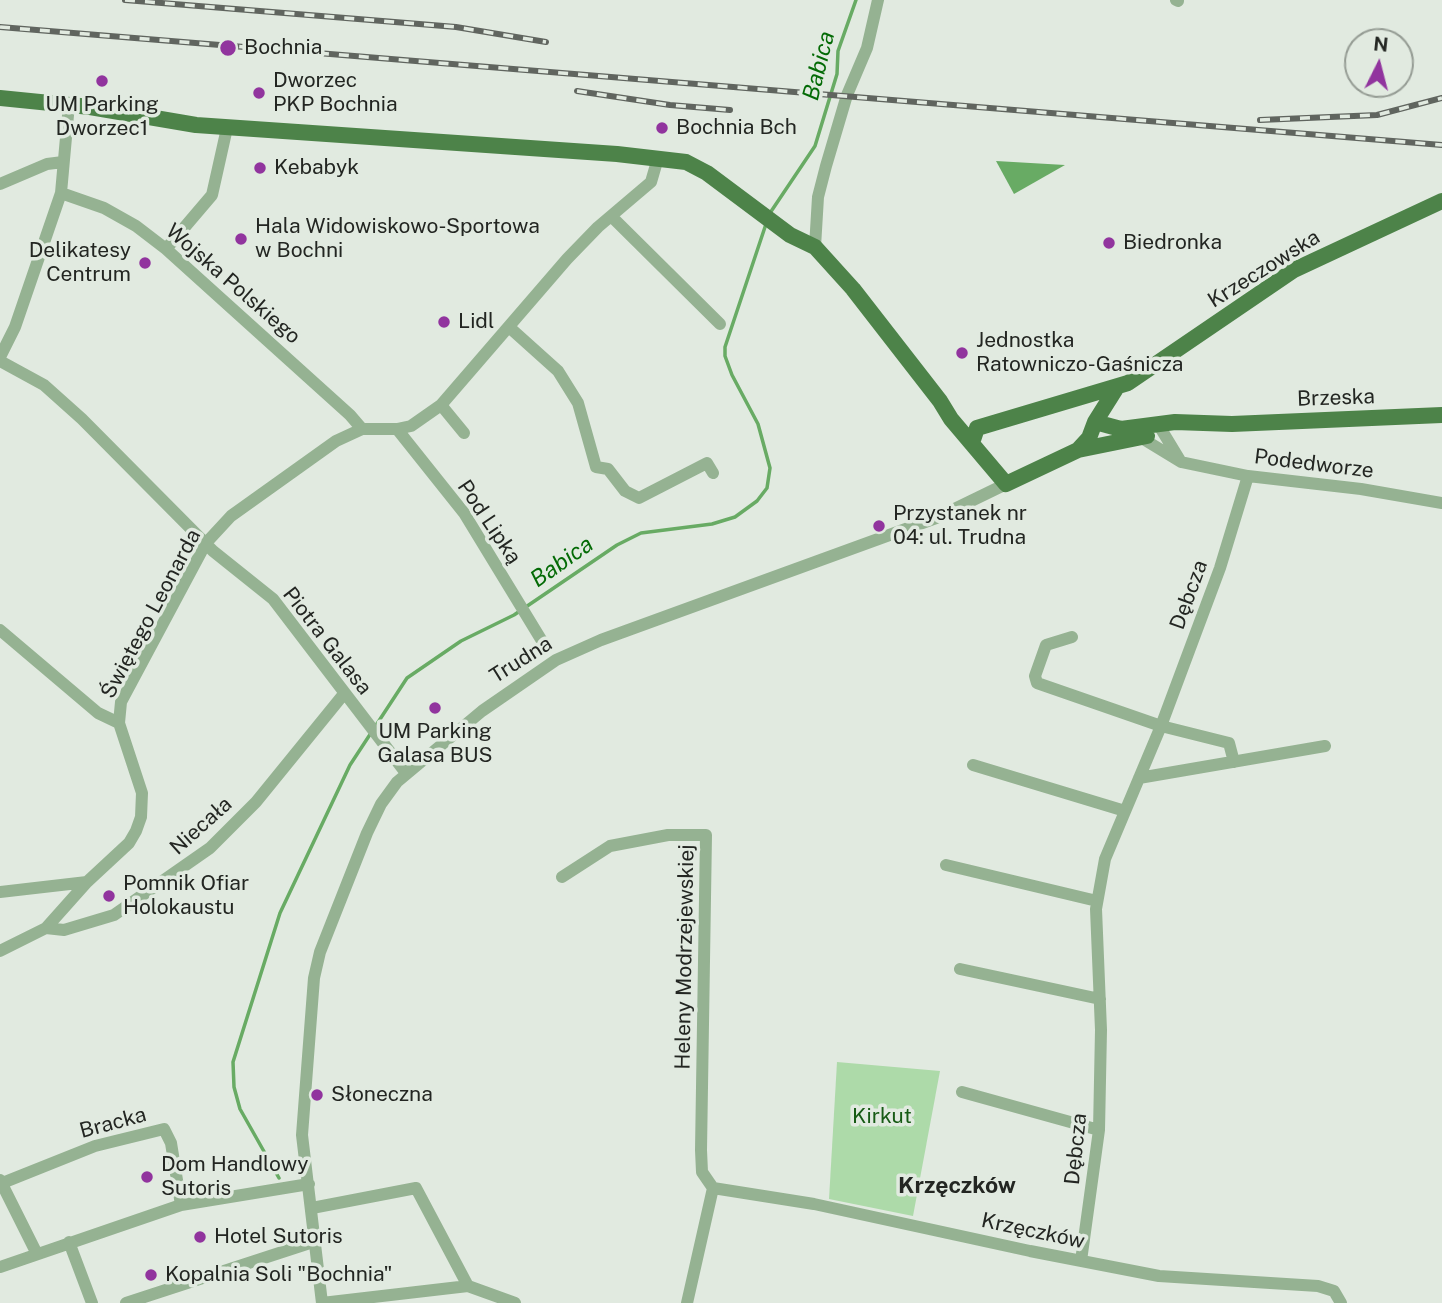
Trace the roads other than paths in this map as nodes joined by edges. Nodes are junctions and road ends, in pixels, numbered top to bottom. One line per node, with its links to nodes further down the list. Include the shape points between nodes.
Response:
1 (878, 0): 11 (street, via 818,197)
2 (0, 98): 3 (main road)
3 (69, 104): 4 (main road); 6 (street)
4 (227, 128): 5 (main road); 12 (street, via 212,195)
5 (658, 158): 10 (street, Świętego Leonarda, via 651,182); 11 (main road, via 701,169 776,225)
6 (64, 162): 7 (street, via 47,164); 8 (street)
7 (0, 184)
8 (61, 193): 12 (street, Wojska Polskiego, via 104,208); 15 (street)
9 (1442, 201): 16 (main road, Krzeczowska, via 1294,270)
10 (611, 216): 13 (street); 14 (street, Świętego Leonarda)
11 (815, 247): 25 (main road, via 940,401)
12 (166, 249): 22 (street, Wojska Polskiego)
13 (720, 324)
14 (509, 327): 18 (street, Świętego Leonarda); 29 (street, via 558,371 578,403 596,467 608,470 625,491 639,498 707,463)
15 (0, 359): 33 (street, Piotra Galasa, via 44,385 73,410)
16 (1117, 387): 17 (main road, Krzeczowska); 20 (main road, Krzeczowska)
17 (1072, 402): 20 (main road); 25 (main road, Krzeczowska)
18 (441, 404): 23 (street, Świętego Leonarda, via 422,420); 24 (street)
19 (1442, 415): 21 (main road, Brzeska, via 1218,421)
20 (1095, 422): 21 (main road, Brzeska, via 1121,429); 27 (main road, Krzeczowska)
21 (1161, 428): 26 (main road, Brzeska); 28 (street)
22 (362, 429): 23 (street, Świętego Leonarda); 33 (street, Świętego Leonarda, via 336,441 231,516)
23 (397, 429): 36 (street, Pod Lipką, via 464,513)
24 (464, 433)
25 (974, 435): 31 (main road)
26 (1140, 437): 27 (main road, Brzeska); 28 (street, Podedworze)
27 (1078, 450): 31 (main road, Trudna)
28 (1181, 462): 30 (street, Podedworze)
29 (713, 473)
30 (1248, 476): 32 (street, Podedworze); 39 (street, Dębcza, via 1220,568)
31 (1006, 484): 43 (street, Trudna, via 936,518 556,660 519,683)
32 (1442, 503)
33 (206, 543): 37 (street, Piotra Galasa, via 272,599); 38 (street, Świętego Leonarda, via 121,702)
34 (0, 630): 38 (street, via 98,713)
35 (1072, 637): 39 (street, via 1046,645 1035,676 1037,683)
36 (542, 640)
37 (343, 695): 43 (street, Piotra Galasa); 51 (street, Niecała, via 256,802 202,855 114,915 64,930)
38 (120, 723): 48 (street, Niecała, via 141,786 141,817 129,843)
39 (1161, 726): 41 (street, via 1229,743); 44 (street, Dębcza)
40 (1325, 746): 41 (street)
41 (1234, 762): 44 (street)
42 (973, 765): 45 (street)
43 (406, 773): 58 (street, Trudna, via 388,793 367,833 320,952 302,1112)
44 (1139, 778): 45 (street, Dębcza)
45 (1125, 811): 50 (street, Dębcza, via 1105,859)
46 (946, 865): 50 (street)
47 (562, 877): 59 (street, Heleny Modrzejewskiej, via 610,846 668,835 706,835 701,1150 702,1171)
48 (87, 882): 49 (street); 51 (street, Niecała)
49 (0, 892)
50 (1097, 901): 54 (street, Dębcza)
51 (47, 928): 52 (street, Niecała)
52 (0, 951)
53 (960, 969): 54 (street)
54 (1100, 999): 56 (street, Dębcza)
55 (962, 1093): 56 (street)
56 (1099, 1130): 65 (street, Dębcza)
57 (1, 1182): 60 (street, Bracka, via 95,1146 164,1129 171,1143); 64 (street)
58 (309, 1184): 60 (street); 61 (street, Trudna)
59 (713, 1188): 65 (street, Krzęczków, via 814,1203); 73 (street)
60 (181, 1205): 63 (street)
61 (312, 1208): 62 (street, Trudna); 67 (street, via 416,1188)
62 (316, 1241): 68 (street); 71 (street, Trudna)
63 (69, 1242): 64 (street); 69 (street)
64 (37, 1254): 66 (street)
65 (1081, 1261): 74 (street, Krzęczków, via 1159,1276 1318,1286 1334,1292)
66 (0, 1267)
67 (468, 1286): 71 (street); 72 (street)
68 (140, 1301): 70 (street)
69 (92, 1303)
70 (126, 1303)
71 (322, 1303)
72 (515, 1303)
73 (687, 1303)
74 (1341, 1303)

